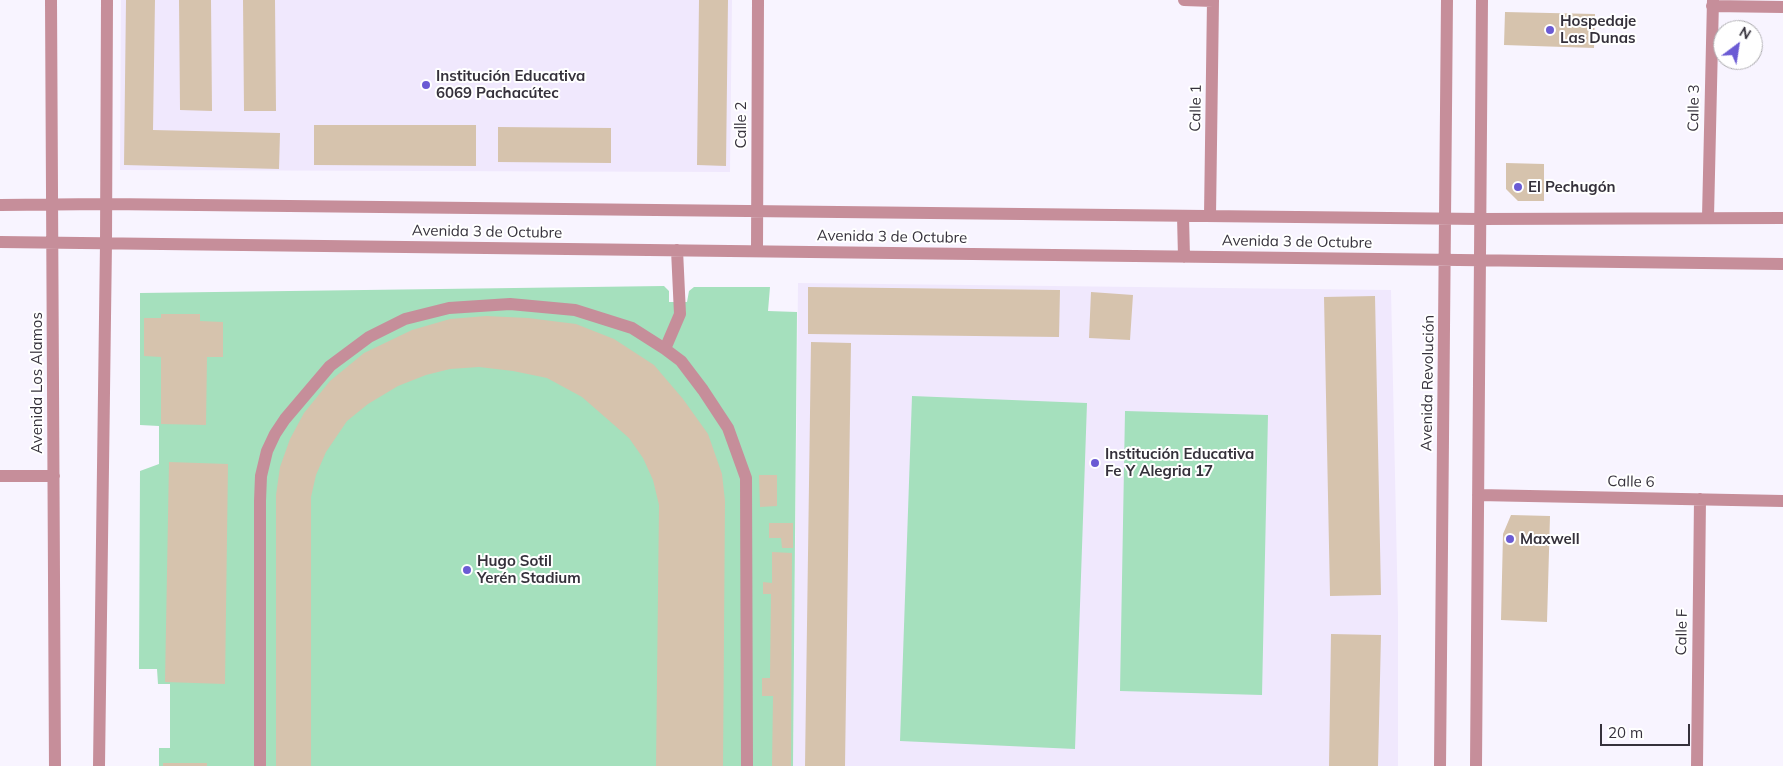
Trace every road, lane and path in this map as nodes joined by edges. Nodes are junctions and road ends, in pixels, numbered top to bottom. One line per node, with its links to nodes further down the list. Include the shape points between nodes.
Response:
1 (51, 0): 10 (street, Avenida Los Alamos)
2 (107, 0): 11 (street)
3 (758, 0): 13 (street, Calle 2)
4 (1184, 0): 5 (street)
5 (1214, 0): 15 (street, Calle 1)
6 (1447, 0): 18 (street, Avenida Revolución)
7 (1482, 0): 19 (street)
8 (1712, 3): 9 (street); 16 (street, Calle 3)
9 (1783, 7)
10 (51, 204): 11 (street, Avenida 3 de Octubre); 12 (street, Avenida 3 de Octubre); 21 (street, Avenida Los Alamos)
11 (106, 204): 13 (street, Avenida 3 de Octubre); 22 (street)
12 (0, 205)
13 (757, 211): 14 (street, Avenida 3 de Octubre); 24 (street, Calle 2)
14 (1184, 216): 15 (street, Avenida 3 de Octubre); 25 (street)
15 (1210, 216): 18 (street, Avenida 3 de Octubre)
16 (1708, 217): 17 (street, Avenida 3 de Octubre); 19 (street, Avenida 3 de Octubre)
17 (1783, 218)
18 (1445, 219): 19 (street, Avenida 3 de Octubre); 26 (street, Avenida Revolución)
19 (1480, 219): 27 (street)
20 (0, 242): 21 (street, Avenida 3 de Octubre)
21 (53, 242): 22 (street, Avenida 3 de Octubre); 31 (street, Avenida Los Alamos)
22 (106, 243): 23 (street, Avenida 3 de Octubre); 36 (street)
23 (677, 250): 24 (street, Avenida 3 de Octubre); 29 (street, via 680,314)
24 (757, 251): 25 (street, Avenida 3 de Octubre)
25 (1184, 257): 26 (street, Avenida 3 de Octubre)
26 (1445, 260): 27 (street, Avenida 3 de Octubre); 39 (street, Avenida Revolución)
27 (1480, 260): 28 (street, Avenida 3 de Octubre); 32 (street)
28 (1783, 264)
29 (665, 349): 37 (street, via 632,328 575,310 510,304 449,308 405,319 369,337 330,366 275,434 261,476); 38 (street, via 681,361 728,428 746,478)
30 (0, 476): 31 (street)
31 (54, 476): 35 (street, Avenida Los Alamos)
32 (1478, 495): 33 (street, Calle 6); 40 (street)
33 (1700, 499): 34 (street, Calle 6); 41 (street, Calle F)
34 (1783, 501)
35 (55, 766)
36 (99, 766)
37 (260, 766)
38 (747, 766)
39 (1440, 766)
40 (1476, 766)
41 (1697, 766)

